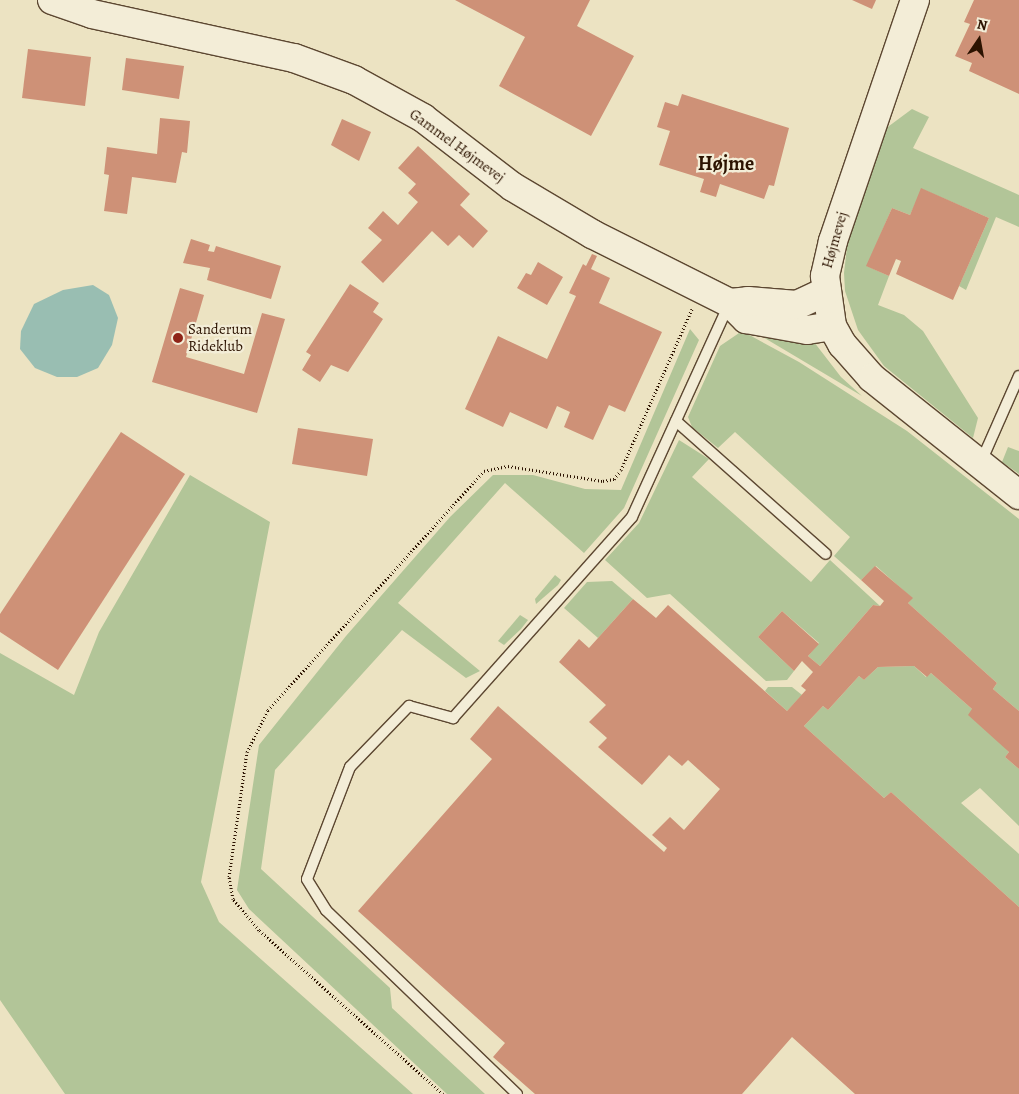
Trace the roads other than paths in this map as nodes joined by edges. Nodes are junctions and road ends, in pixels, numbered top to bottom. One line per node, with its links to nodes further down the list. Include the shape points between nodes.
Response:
1 (52, 0): 4 (street, Gammel Højmevej, via 92,14 294,58 354,80 423,118 513,188 592,234)
2 (914, 0): 3 (street, Højmevej, via 833,242 825,276)
3 (827, 291): 4 (street, Gammel Højmevej, via 797,305 748,300); 5 (street, Højmevej)
4 (730, 303): 5 (street, Gammel Højmevej, via 746,319 768,325 807,330); 7 (lane)
5 (832, 326): 8 (street, Højmevej, via 842,344 872,378)
6 (1019, 376): 8 (lane)
7 (676, 421): 10 (lane); 11 (lane, via 632,517 453,718 409,706 350,767 307,879 326,910)
8 (981, 462): 9 (street, Højmevej)
9 (1019, 496)
10 (826, 554)
11 (517, 1094)

